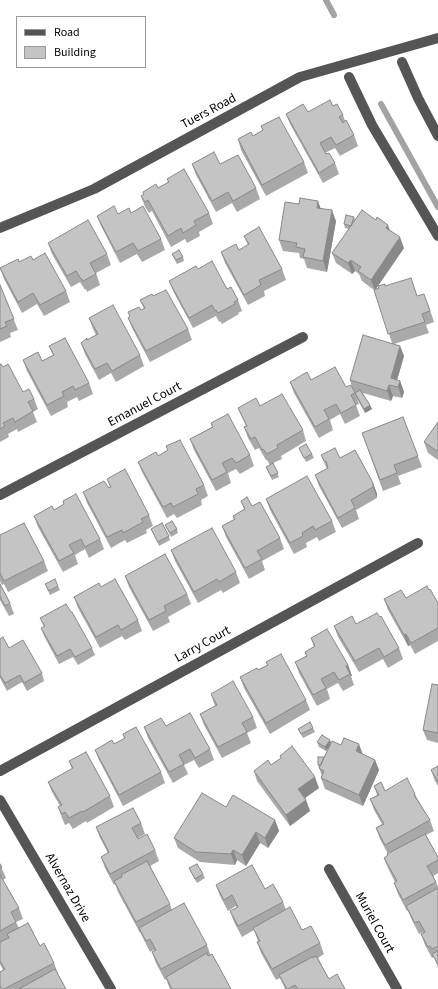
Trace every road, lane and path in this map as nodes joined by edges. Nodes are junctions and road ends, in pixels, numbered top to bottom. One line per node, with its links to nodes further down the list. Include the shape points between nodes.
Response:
1 (438, 38): 5 (street, Tuers Road, via 300,77 94,189)
2 (402, 62): 4 (street)
3 (349, 77): 6 (street, via 372,125)
4 (438, 136)
5 (0, 228)
6 (438, 236)
7 (303, 337): 8 (street, Emanuel Court)
8 (0, 495)
9 (418, 543): 10 (street, Larry Court)
10 (0, 771)
11 (0, 800): 13 (street, Alvernaz Drive)
12 (329, 869): 14 (street, Muriel Court)
13 (111, 989)
14 (396, 989)

